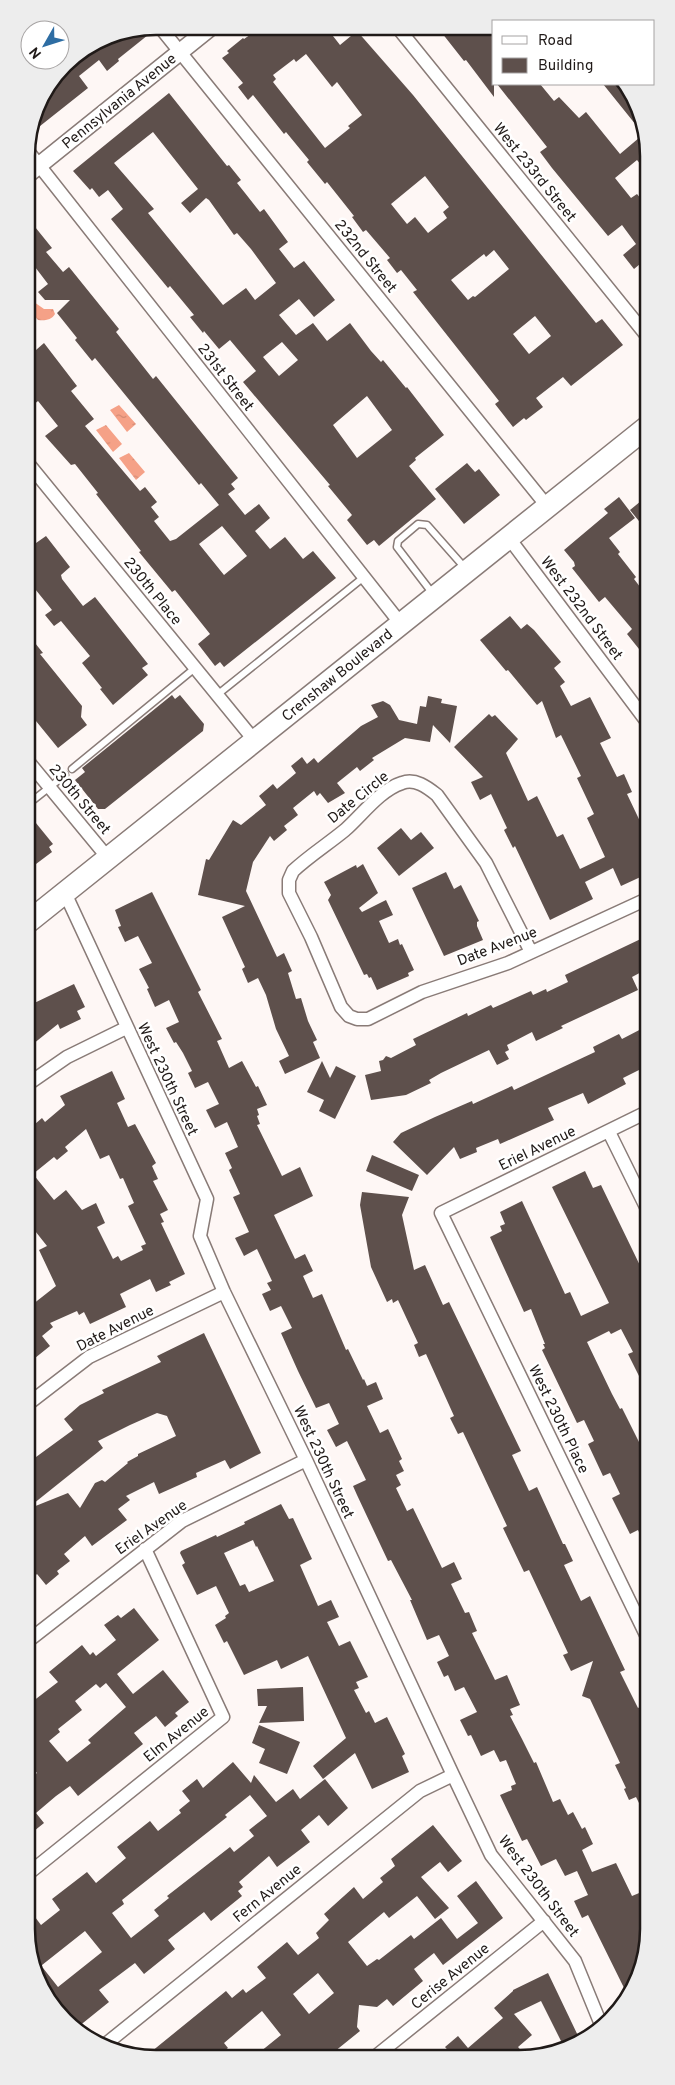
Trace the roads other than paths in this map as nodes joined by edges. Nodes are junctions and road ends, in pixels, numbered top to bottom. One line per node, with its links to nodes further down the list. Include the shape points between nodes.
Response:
1 (166, 35): 4 (street, 232nd Street)
2 (201, 35): 4 (street, Pennsylvania Avenue)
3 (404, 35): 7 (street, West 233rd Street)
4 (180, 52): 5 (street, Pennsylvania Avenue); 10 (street, 232nd Street)
5 (35, 168)
6 (35, 172): 13 (street, 231st Street)
7 (640, 329)
8 (640, 433): 10 (main road, Crenshaw Boulevard)
9 (35, 472): 16 (street, 230th Place)
10 (548, 506): 11 (main road, Crenshaw Boulevard)
11 (508, 538): 12 (main road, Crenshaw Boulevard); 18 (street, West 232nd Street)
12 (467, 571): 14 (main road, Crenshaw Boulevard); 14 (lane, via 427,525 418,524 398,541 396,547)
13 (364, 577): 15 (street, 231st Street); 17 (lane)
14 (436, 597): 15 (main road, Crenshaw Boulevard)
15 (401, 624): 19 (main road, Crenshaw Boulevard)
16 (195, 668): 17 (street, 230th Place); 21 (lane)
17 (217, 695): 19 (street, 230th Place)
18 (640, 712)
19 (254, 740): 25 (main road, Crenshaw Boulevard)
20 (35, 769): 23 (street, 230th Street)
21 (72, 769)
22 (65, 775): 23 (lane)
23 (50, 787): 24 (lane); 25 (street, 230th Street)
24 (35, 799)
25 (108, 858): 26 (main road, Crenshaw Boulevard)
26 (64, 893): 28 (main road, Crenshaw Boulevard); 31 (street, West 230th Street)
27 (640, 902): 29 (street, Date Avenue)
28 (35, 917)
29 (531, 952): 30 (street, Date Avenue, via 422,992 368,1019); 30 (street, Date Circle, via 486,863 437,795 428,787 403,782 381,796 303,861 292,871 289,880 289,894 312,937 341,1007)
30 (357, 1019)
31 (126, 1028): 32 (street, via 67,1057); 37 (street, West 230th Street, via 207,1200 200,1236)
32 (35, 1079)
33 (640, 1116): 34 (street, Eriel Avenue)
34 (609, 1132): 35 (street); 36 (street, Eriel Avenue)
35 (640, 1195)
36 (441, 1213): 41 (street, West 230th Place)
37 (224, 1292): 38 (street, Date Avenue, via 89,1357); 39 (street, West 230th Street)
38 (35, 1399)
39 (306, 1460): 40 (street, Eriel Avenue, via 182,1521); 43 (street, West 230th Street)
40 (145, 1549): 42 (street, Eriel Avenue); 44 (street, Elm Avenue, via 223,1717)
41 (640, 1623)
42 (35, 1635)
43 (453, 1775): 45 (street, West 230th Street, via 491,1855); 47 (street, Fern Avenue, via 420,1791)
44 (35, 1868)
45 (544, 1921): 46 (street, West 230th Street, via 576,1961); 48 (street, Cerise Avenue)
46 (599, 2020)
47 (110, 2041)
48 (383, 2050)

